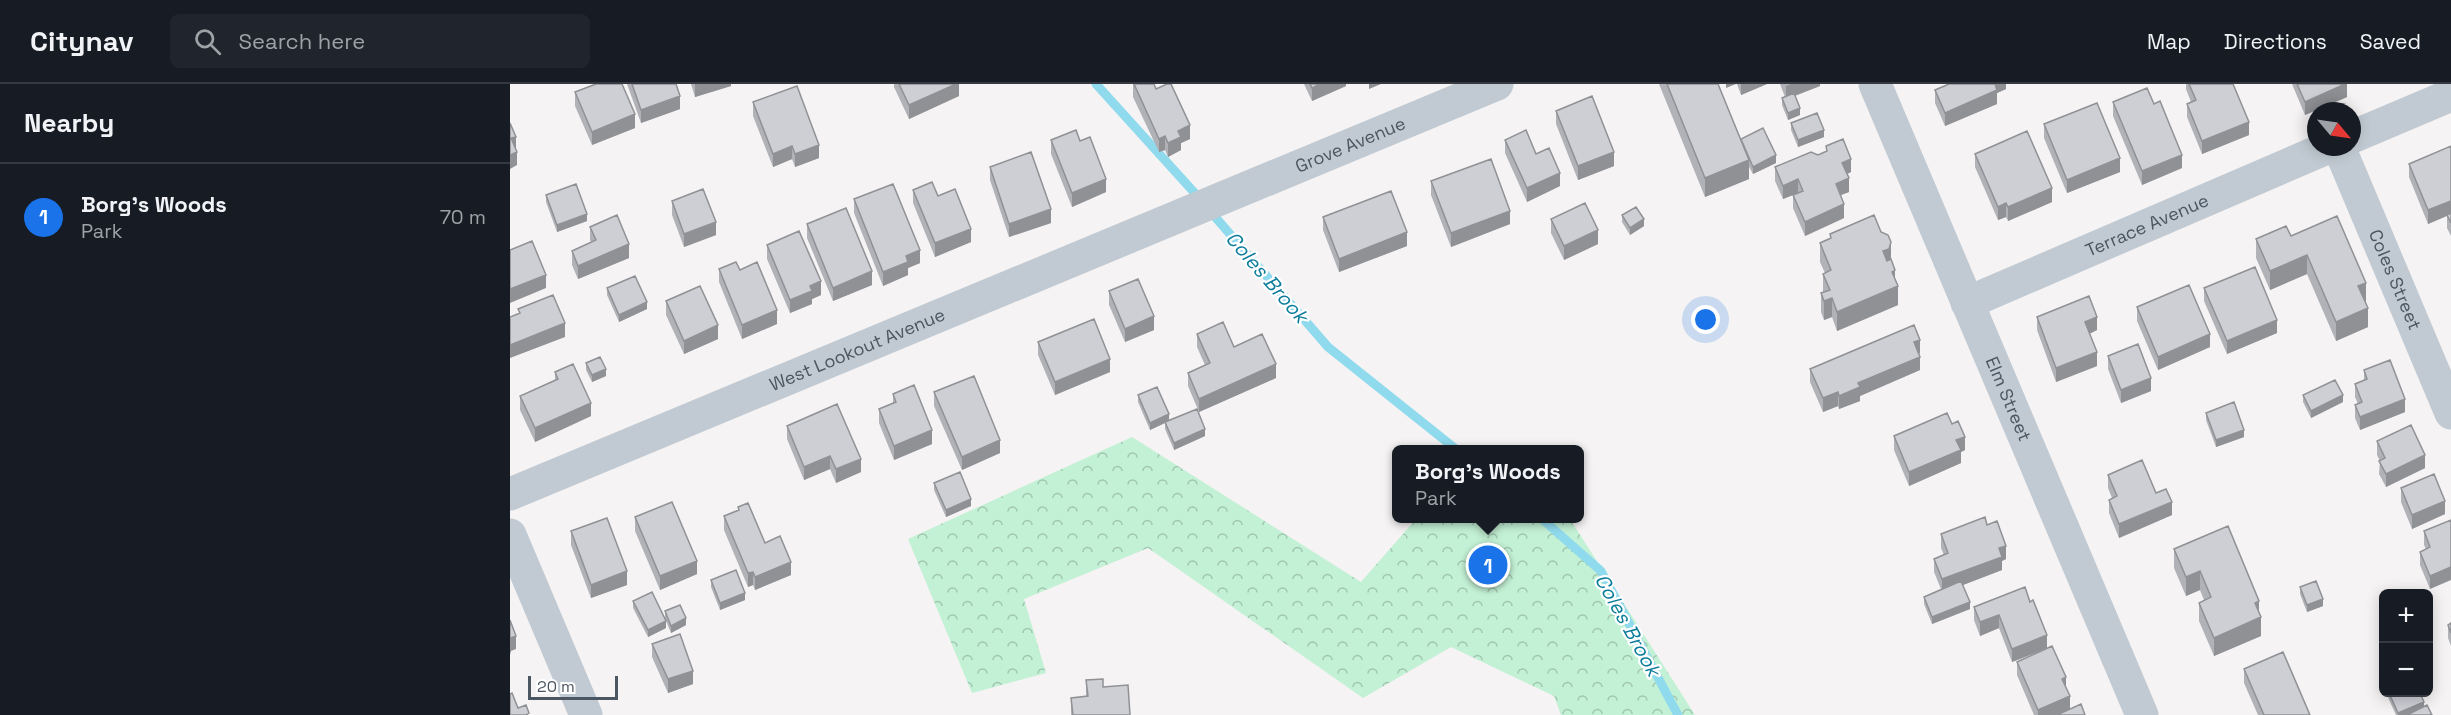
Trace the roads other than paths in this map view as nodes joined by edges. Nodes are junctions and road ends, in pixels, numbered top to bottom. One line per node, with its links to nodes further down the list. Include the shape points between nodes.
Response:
1 (1497, 84): 7 (street, Grove Avenue)
2 (1875, 84): 8 (street, Elm Street)
3 (2451, 95): 4 (street)
4 (2361, 133)
5 (2309, 156): 8 (street, Terrace Avenue)
6 (2343, 156): 9 (street, Coles Street)
7 (1205, 205): 10 (street, West Lookout Avenue)
8 (1967, 303): 13 (street, Elm Street)
9 (2451, 414)
10 (510, 494)
11 (510, 535): 12 (street)
12 (586, 715)
13 (2142, 715)

